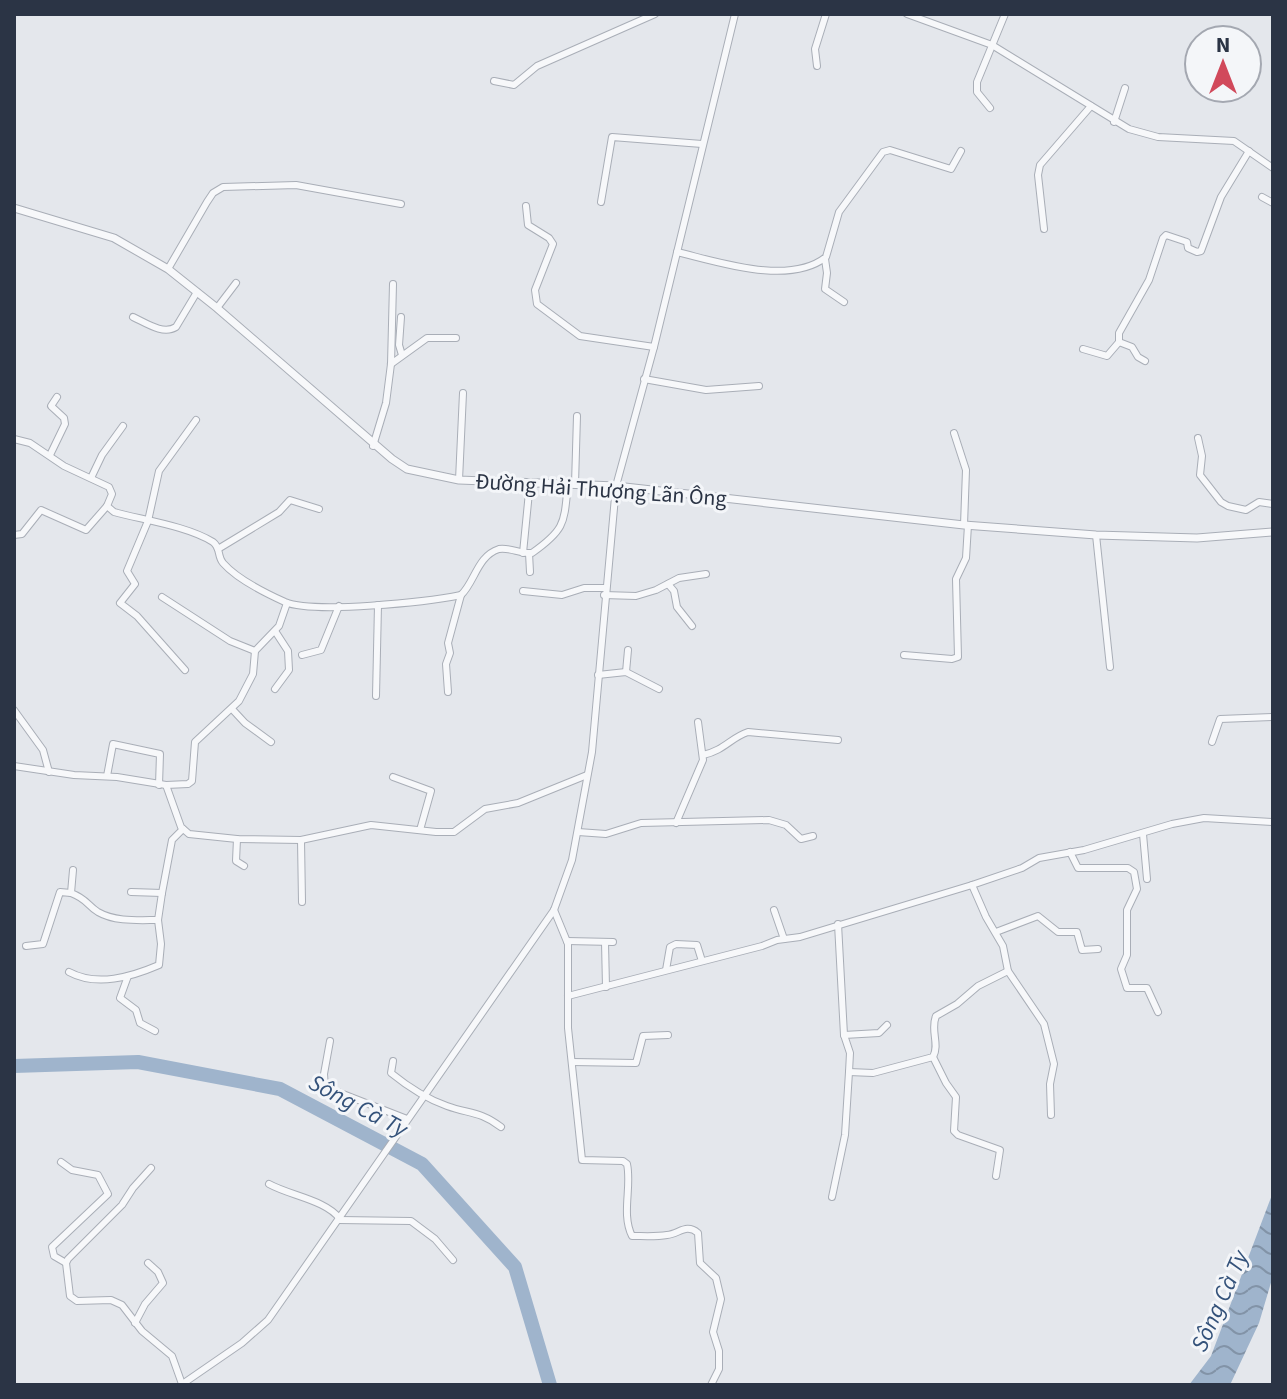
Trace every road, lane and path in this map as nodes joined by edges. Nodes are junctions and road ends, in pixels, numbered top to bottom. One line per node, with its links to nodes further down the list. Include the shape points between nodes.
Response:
1 (655, 14): 8 (street, via 537,66 514,85)
2 (735, 14): 13 (street)
3 (826, 14): 7 (street, via 815,49)
4 (907, 14): 6 (street)
5 (1005, 14): 6 (street)
6 (992, 45): 10 (street); 11 (street, via 976,88)
7 (817, 66)
8 (494, 81)
9 (1125, 88): 12 (street)
10 (1091, 106): 12 (street); 23 (street, via 1040,165)
11 (990, 108)
12 (1114, 122): 15 (street, via 1158,137 1225,139)
13 (702, 144): 18 (street, via 612,137); 24 (street)
14 (961, 151): 25 (street, via 951,169 883,152 839,212)
15 (1249, 151): 16 (street); 35 (street, via 1221,197 1201,251 1163,238)
16 (1273, 168)
17 (1262, 197): 19 (street)
18 (601, 202)
19 (1273, 203)
20 (401, 204): 26 (street, via 296,185 223,187 213,193)
21 (526, 206): 36 (street, via 528,225 553,244 535,290 537,304 584,338)
22 (14, 208): 26 (street, Đường Hải Thượng Lãn Ông, via 114,238)
23 (1044, 229)
24 (677, 252): 25 (street, via 754,268 804,270); 36 (street)
25 (825, 259): 30 (street, via 825,289)
26 (168, 269): 29 (street, Đường Hải Thượng Lãn Ông)
27 (236, 283): 31 (street)
28 (393, 284): 40 (street)
29 (197, 292): 31 (street, Đường Hải Thượng Lãn Ông); 32 (street, via 171,331)
30 (844, 302)
31 (217, 308): 51 (street, Đường Hải Thượng Lãn Ông)
32 (133, 317)
33 (401, 317): 38 (street)
34 (456, 338): 38 (street, via 427,338)
35 (1119, 342): 37 (street, via 1107,356); 39 (street)
36 (654, 347): 41 (street)
37 (1083, 349)
38 (402, 355): 40 (street)
39 (1145, 361)
40 (391, 364): 51 (street)
41 (644, 379): 42 (street, via 706,390); 57 (street)
42 (759, 386)
43 (463, 393): 54 (street)
44 (57, 397): 52 (street, via 51,406 65,424)
45 (577, 416): 56 (street)
46 (196, 420): 61 (street, via 159,471)
47 (123, 426): 53 (street)
48 (954, 433): 62 (street, via 966,470)
49 (1198, 438): 58 (street, via 1200,475 1221,502 1242,510 1259,502)
50 (14, 439): 52 (street)
51 (373, 446): 54 (street, Đường Hải Thượng Lãn Ông, via 407,469)
52 (50, 455): 53 (street)
53 (91, 478): 59 (street, via 111,489)
54 (459, 480): 55 (street, Đường Hải Thượng Lãn Ông)
55 (530, 482): 56 (street, Đường Hải Thượng Lãn Ông); 67 (street)
56 (572, 484): 57 (street, Đường Hải Thượng Lãn Ông); 67 (street, via 560,530)
57 (616, 486): 62 (street, Đường Hải Thượng Lãn Ông); 72 (street)
58 (1273, 504)
59 (107, 506): 61 (street); 64 (street, via 86,530 39,510 22,534)
60 (319, 509): 66 (street, via 290,500)
61 (148, 521): 66 (street, via 192,533); 85 (street, via 127,571 134,587 120,603)
62 (966, 525): 65 (street, Đường Hải Thượng Lãn Ông); 83 (street, via 966,558 956,579 958,657)
63 (1273, 532): 65 (street, Đường Hải Thượng Lãn Ông, via 1197,538)
64 (14, 535)
65 (1096, 535): 84 (street)
66 (218, 549): 75 (street, via 235,573)
67 (526, 553): 68 (street); 73 (street, via 493,552)
68 (530, 572)
69 (706, 574): 70 (street)
70 (668, 584): 72 (street, via 636,596); 78 (street)
71 (523, 591): 72 (street)
72 (604, 592): 87 (street)
73 (461, 595): 76 (street); 90 (street, via 448,643)
74 (162, 597): 81 (street)
75 (287, 603): 77 (street); 79 (street)
76 (378, 605): 77 (street); 91 (street)
77 (339, 606): 82 (street, via 321,650)
78 (692, 626)
79 (275, 631): 81 (street); 88 (street, via 288,651 289,670)
80 (628, 650): 86 (street)
81 (255, 651): 92 (street, via 253,674)
82 (302, 655)
83 (904, 655)
84 (1110, 667)
85 (185, 670)
86 (626, 672): 87 (street); 89 (street)
87 (598, 675): 102 (street)
88 (275, 689)
89 (659, 689)
90 (448, 692)
91 (376, 696)
92 (232, 709): 97 (street); 105 (street, via 195,742 191,783)
93 (14, 710): 101 (street, via 43,750)
94 (1273, 717): 98 (street, via 1220,719)
95 (698, 722): 99 (street)
96 (838, 740): 99 (street, via 748,732 723,750)
97 (271, 742)
98 (1212, 742)
99 (703, 755): 107 (street)
100 (14, 766): 101 (street)
101 (49, 772): 103 (street)
102 (587, 775): 109 (street, via 518,803 485,809 458,831); 110 (street)
103 (107, 776): 105 (street); 105 (street, via 113,744 160,754)
104 (393, 777): 109 (street, via 431,791)
105 (163, 785): 108 (street)
106 (1273, 822): 111 (street, via 1204,818)
107 (676, 823): 110 (street, via 641,823 606,834); 112 (street, via 769,820 786,825 801,839)
108 (183, 829): 113 (street, via 199,837); 122 (street, via 172,840)
109 (420, 830): 114 (street, via 371,825)
110 (578, 832): 124 (street)
111 (1143, 834): 115 (street); 118 (street)
112 (813, 836)
113 (237, 839): 114 (street); 116 (street, via 236,861)
114 (301, 840): 123 (street)
115 (1070, 852): 119 (street, via 1036,859); 142 (street, via 1078,868 1134,872 1137,889 1127,910 1127,955 1121,969 1127,988 1147,988)
116 (244, 866)
117 (73, 870): 121 (street)
118 (1147, 879)
119 (972, 885): 127 (street); 128 (street)
120 (131, 892): 122 (street)
121 (71, 893): 126 (street, via 100,913 130,921); 133 (street, via 60,892 43,944)
122 (162, 893): 126 (street)
123 (302, 902)
124 (554, 910): 130 (street); 152 (street)
125 (774, 910): 129 (street)
126 (158, 920): 139 (street, via 160,963)
127 (838, 924): 129 (street); 146 (street)
128 (996, 932): 134 (street, via 1038,916 1058,932 1077,932 1082,950); 137 (street)
129 (784, 939): 135 (street)
130 (567, 941): 131 (street); 141 (street)
131 (605, 942): 132 (street); 140 (street)
132 (613, 942)
133 (26, 946)
134 (1098, 949)
135 (702, 961): 136 (street); 136 (street, via 697,945 676,944 670,947)
136 (666, 970): 140 (street)
137 (1008, 971): 148 (street, via 936,1016); 153 (street, via 1044,1024 1054,1064)
138 (69, 972): 139 (street, via 85,979)
139 (128, 976): 144 (street, via 120,998 135,1008 140,1023)
140 (606, 987): 141 (street)
141 (568, 996): 150 (street)
142 (1158, 1012)
143 (887, 1025): 146 (street, via 879,1033)
144 (155, 1031)
145 (668, 1035): 150 (street, via 643,1036 636,1063)
146 (844, 1035): 151 (street)
147 (330, 1041): 154 (street, via 325,1087)
148 (933, 1057): 151 (street, via 873,1073); 158 (street, via 956,1097 954,1131 1000,1150)
149 (393, 1061): 152 (street, via 392,1074)
150 (572, 1062): 167 (street, via 582,1160 627,1164 631,1234 669,1235 682,1229 698,1233 700,1263 716,1278 721,1299 713,1332 719,1369)
151 (849, 1072): 160 (street, via 845,1135)
152 (424, 1095): 154 (street); 155 (street)
153 (1051, 1115)
154 (406, 1121): 161 (street)
155 (501, 1127)
156 (61, 1162): 163 (street, via 98,1175 108,1194 52,1247 54,1256)
157 (151, 1168): 163 (street)
158 (996, 1176)
159 (269, 1184): 161 (street, via 324,1204)
160 (832, 1197)
161 (339, 1220): 162 (street, via 411,1221); 166 (street, via 259,1330)
162 (453, 1260)
163 (66, 1263): 165 (street, via 73,1300 117,1301)
164 (148, 1263): 165 (street, via 163,1283)
165 (135, 1323): 166 (street, via 172,1356)
166 (182, 1384)
167 (711, 1385)

